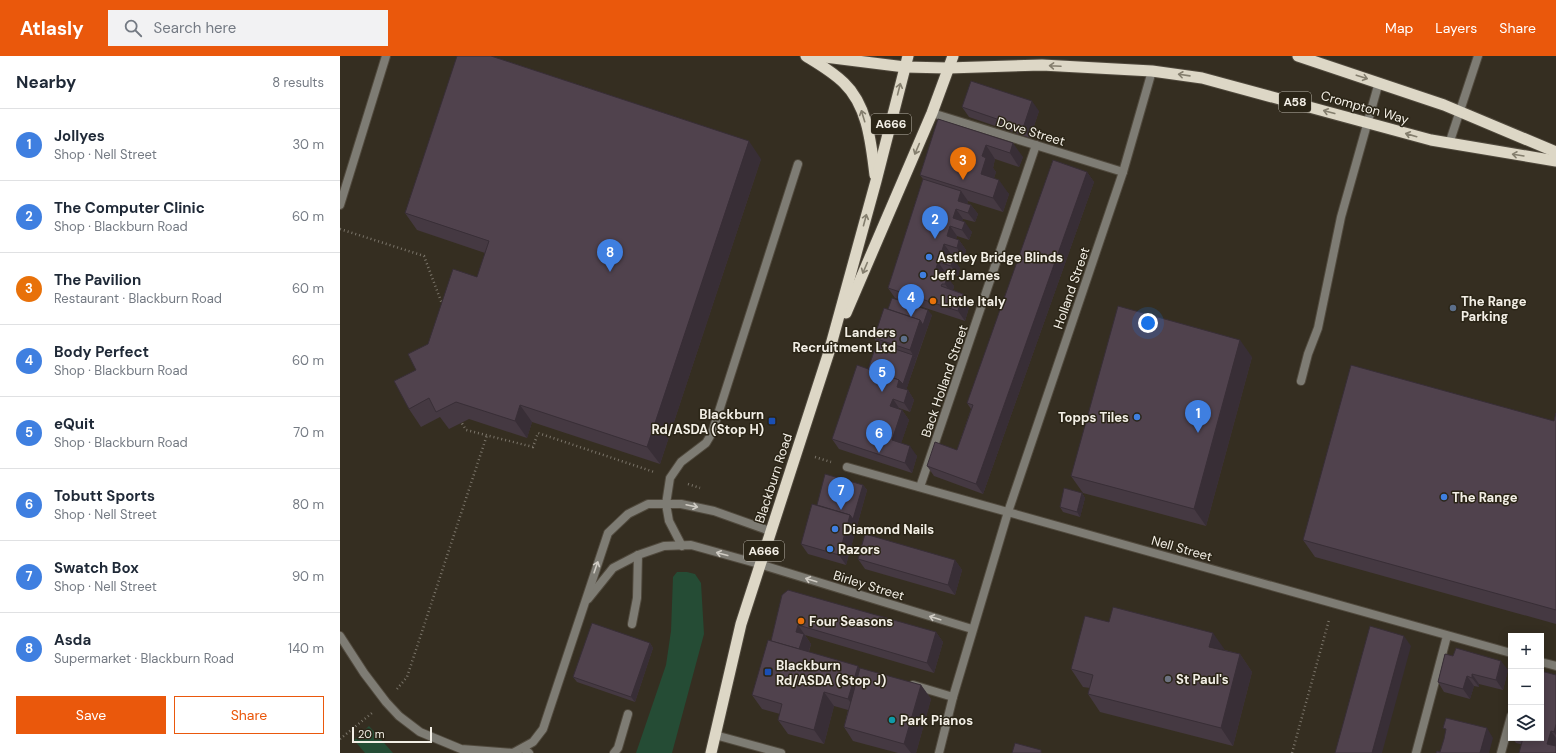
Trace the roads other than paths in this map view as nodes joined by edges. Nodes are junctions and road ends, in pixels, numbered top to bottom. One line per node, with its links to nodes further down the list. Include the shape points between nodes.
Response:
1 (386, 56): 23 (street)
2 (806, 56): 22 (highway, one-way to 2, via 870,136 859,104 844,83)
3 (817, 56): 9 (highway, A58)
4 (908, 56): 9 (highway, Blackburn Road / A666)
5 (914, 56): 9 (highway)
6 (953, 56): 10 (highway, Blackburn Road)
7 (1298, 56): 12 (highway, Crompton Way, one-way to 12)
8 (1478, 56): 13 (street)
9 (905, 67): 10 (highway, Crompton Way / A58); 22 (highway, Blackburn Road / A666, one-way to 9)
10 (948, 68): 11 (highway, Crompton Way / A58, one-way to 10, via 1042,65); 14 (highway, Blackburn Road)
11 (1152, 71): 15 (highway, Crompton Way / A58, one-way to 11, via 1223,82); 21 (street, Holland Street)
12 (1379, 82): 13 (highway, Crompton Way); 15 (street)
13 (1459, 111): 16 (street); 18 (highway, Crompton Way)
14 (932, 113): 17 (street, Dove Street); 24 (highway, Blackburn Road, one-way to 24)
15 (1367, 122): 16 (highway, Crompton Way / A58, one-way to 15); 25 (street, via 1341,217 1318,328)
16 (1449, 144): 19 (highway, Crompton Way / A58, one-way to 16)
17 (1036, 145): 21 (street, Dove Street); 27 (street, Back Holland Street)
18 (1556, 152)
19 (1556, 161)
20 (798, 164): 28 (street, via 712,433 706,443 681,462 670,478)
21 (1123, 172): 29 (street, Holland Street)
22 (876, 181): 24 (highway, Blackburn Road / A666, one-way to 22)
23 (340, 206)
24 (829, 352): 30 (highway, Blackburn Road / A666)
25 (1301, 381)
26 (847, 467): 27 (street, Nell Street)
27 (920, 487): 29 (street, Nell Street)
28 (666, 504): 30 (street, one-way to 30, via 681,504 714,511); 31 (street, via 669,521); 34 (street, one-way to 28, via 608,533 628,514 648,504)
29 (1008, 512): 36 (street, Holland Street); 38 (street, Nell Street)
30 (770, 531): 33 (highway, Blackburn Road / A666)
31 (682, 546): 32 (street, Birley Street, via 664,546); 33 (street, Birley Street, one-way to 31, via 691,545)
32 (638, 555): 34 (street, Birley Street, via 613,568); 35 (street, via 637,598)
33 (759, 564): 36 (street, Birley Street, one-way to 33); 46 (highway, Blackburn Road / A666, via 741,624)
34 (584, 604): 47 (street, via 543,729)
35 (632, 624)
36 (972, 629): 43 (street, Holland Street)
37 (340, 636): 47 (street, via 386,702 420,732 461,749 513,753)
38 (1447, 636): 39 (street, Nell Street); 52 (street)
39 (1508, 652)
40 (1544, 663): 41 (street)
41 (1556, 666)
42 (907, 684): 43 (street)
43 (953, 697): 51 (street, Holland Street)
44 (628, 714): 48 (street, via 618,748)
45 (1508, 727): 53 (street)
46 (715, 735): 49 (highway, Blackburn Road / A666); 50 (street)
47 (526, 750)
48 (614, 753)
49 (710, 753)
50 (781, 753)
51 (939, 753)
52 (1416, 753)
53 (1501, 753)

